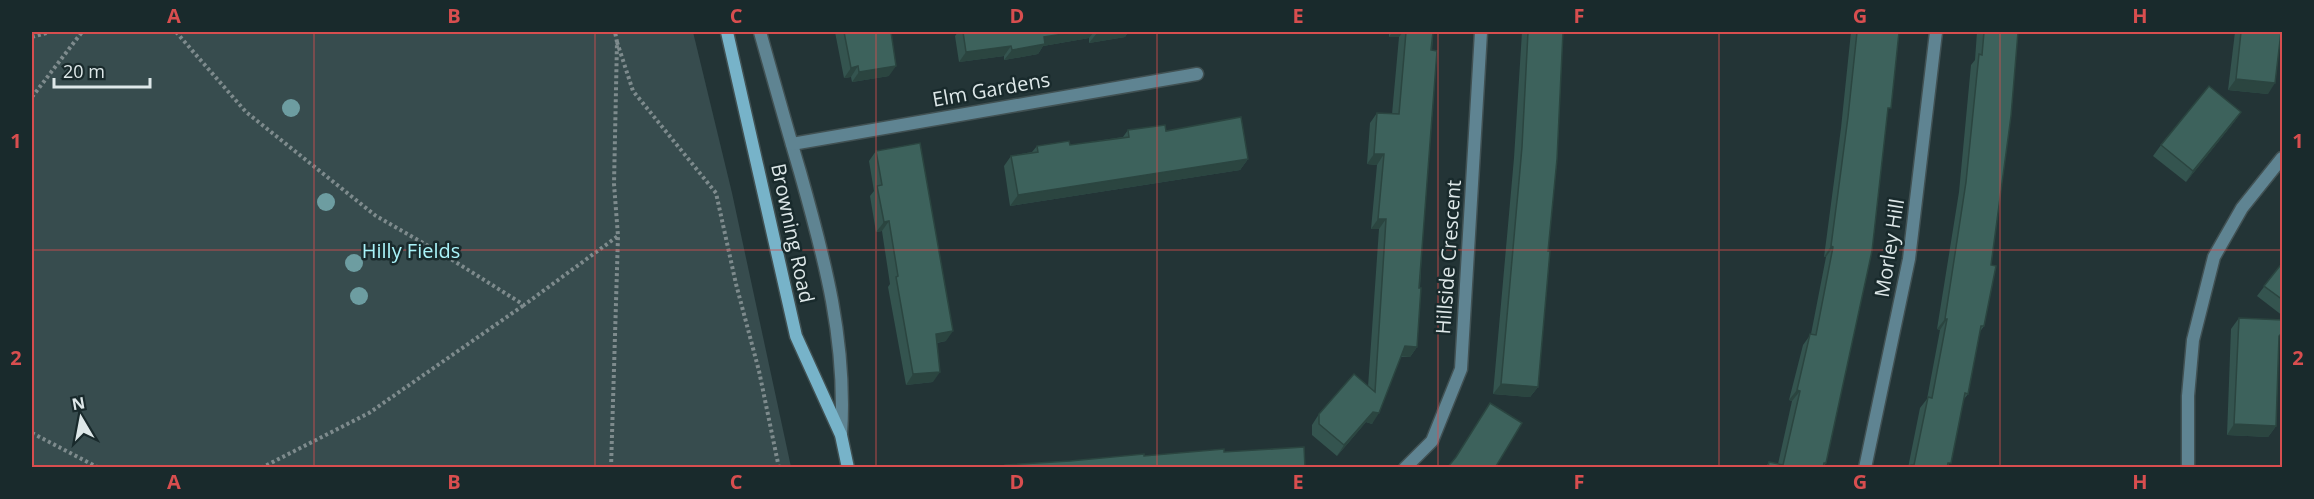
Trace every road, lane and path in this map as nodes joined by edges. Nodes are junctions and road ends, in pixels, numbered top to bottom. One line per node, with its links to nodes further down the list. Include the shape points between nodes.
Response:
1 (50, 32): 9 (path)
2 (82, 32): 12 (path)
3 (177, 32): 16 (path, via 246,112 376,216)
4 (615, 32): 10 (path)
5 (727, 32): 18 (street, Browning Road, via 796,336)
6 (760, 32): 13 (street, Browning Road)
7 (1482, 32): 24 (street, Hillside Crescent, via 1461,369 1432,441)
8 (1936, 32): 25 (street, Morley Hill, via 1909,259)
9 (32, 38)
10 (617, 42): 15 (path, via 614,184); 22 (path, via 633,91 716,193)
11 (1197, 74): 13 (street, Elm Gardens)
12 (32, 98)
13 (792, 144): 18 (street, Browning Road, via 825,262 839,338)
14 (2283, 158): 26 (street, via 2242,208 2214,258 2193,340)
15 (618, 236): 16 (path); 21 (path)
16 (524, 305): 20 (path, via 369,412)
17 (32, 432): 19 (path)
18 (841, 435): 23 (street, Browning Road)
19 (99, 468)
20 (261, 468)
21 (611, 468)
22 (779, 468)
23 (848, 468)
24 (1405, 468)
25 (1865, 468)
26 (2188, 468)

